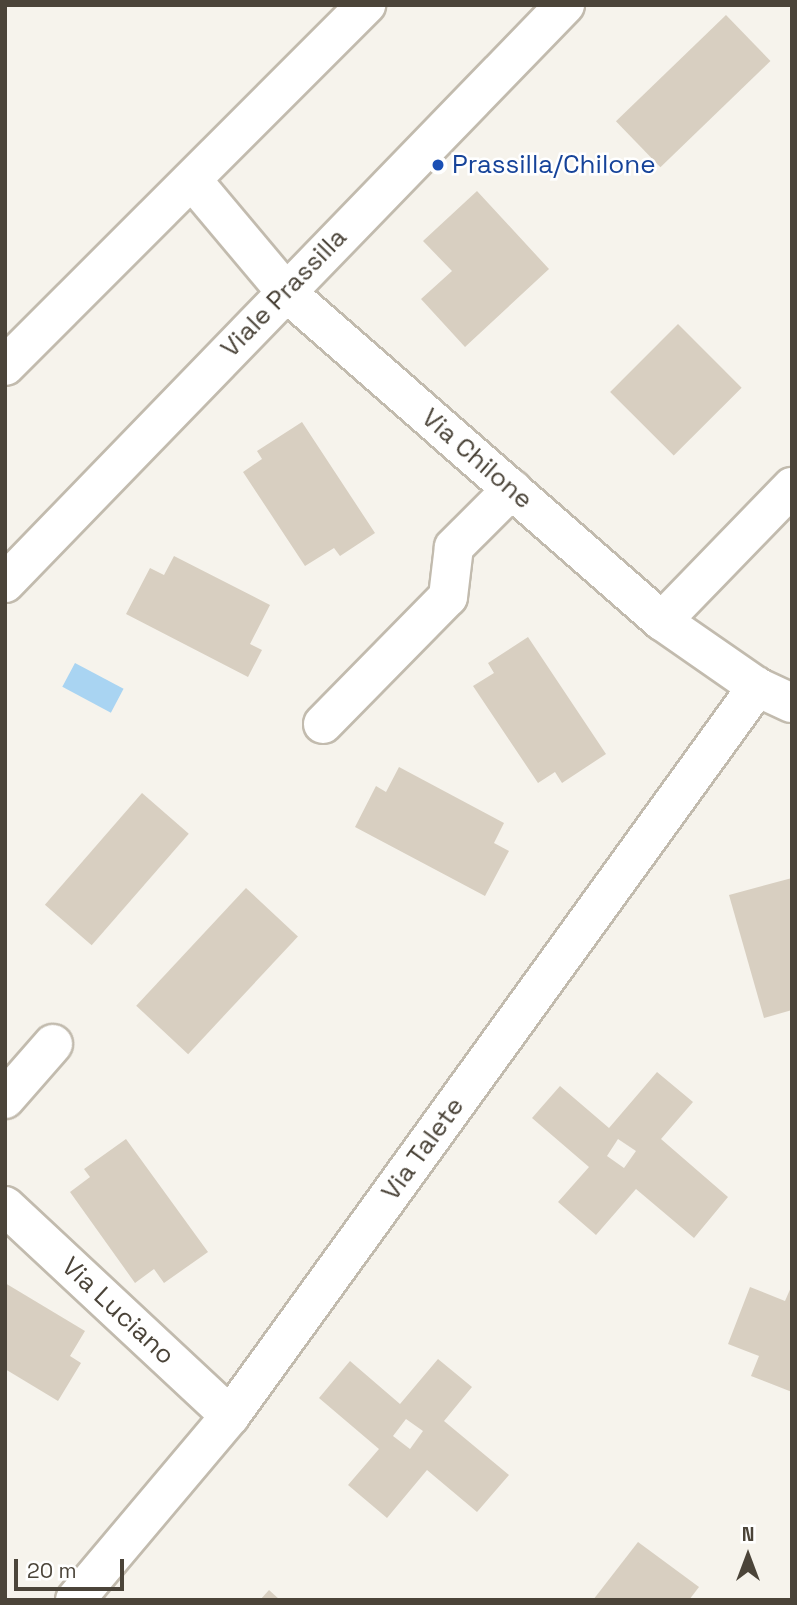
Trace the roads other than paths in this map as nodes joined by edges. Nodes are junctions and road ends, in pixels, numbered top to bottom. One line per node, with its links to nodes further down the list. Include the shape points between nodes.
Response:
1 (366, 5): 3 (street)
2 (565, 5): 4 (street, Viale Prassilla)
3 (192, 180): 4 (street, Via Chilone); 5 (street)
4 (286, 292): 7 (street, Via Chilone); 8 (street, Viale Prassilla)
5 (5, 366)
6 (792, 487): 9 (street)
7 (512, 489): 9 (street, Via Chilone); 12 (street, via 454,547 448,597)
8 (5, 583)
9 (662, 621): 10 (street, Via Chilone)
10 (757, 687): 11 (street, Via Chilone); 16 (street, Via Talete)
11 (792, 703)
12 (323, 724)
13 (53, 1044): 14 (street)
14 (5, 1099)
15 (5, 1206): 16 (street, Via Luciano)
16 (230, 1416): 17 (street, Via Talete)
17 (75, 1600)

